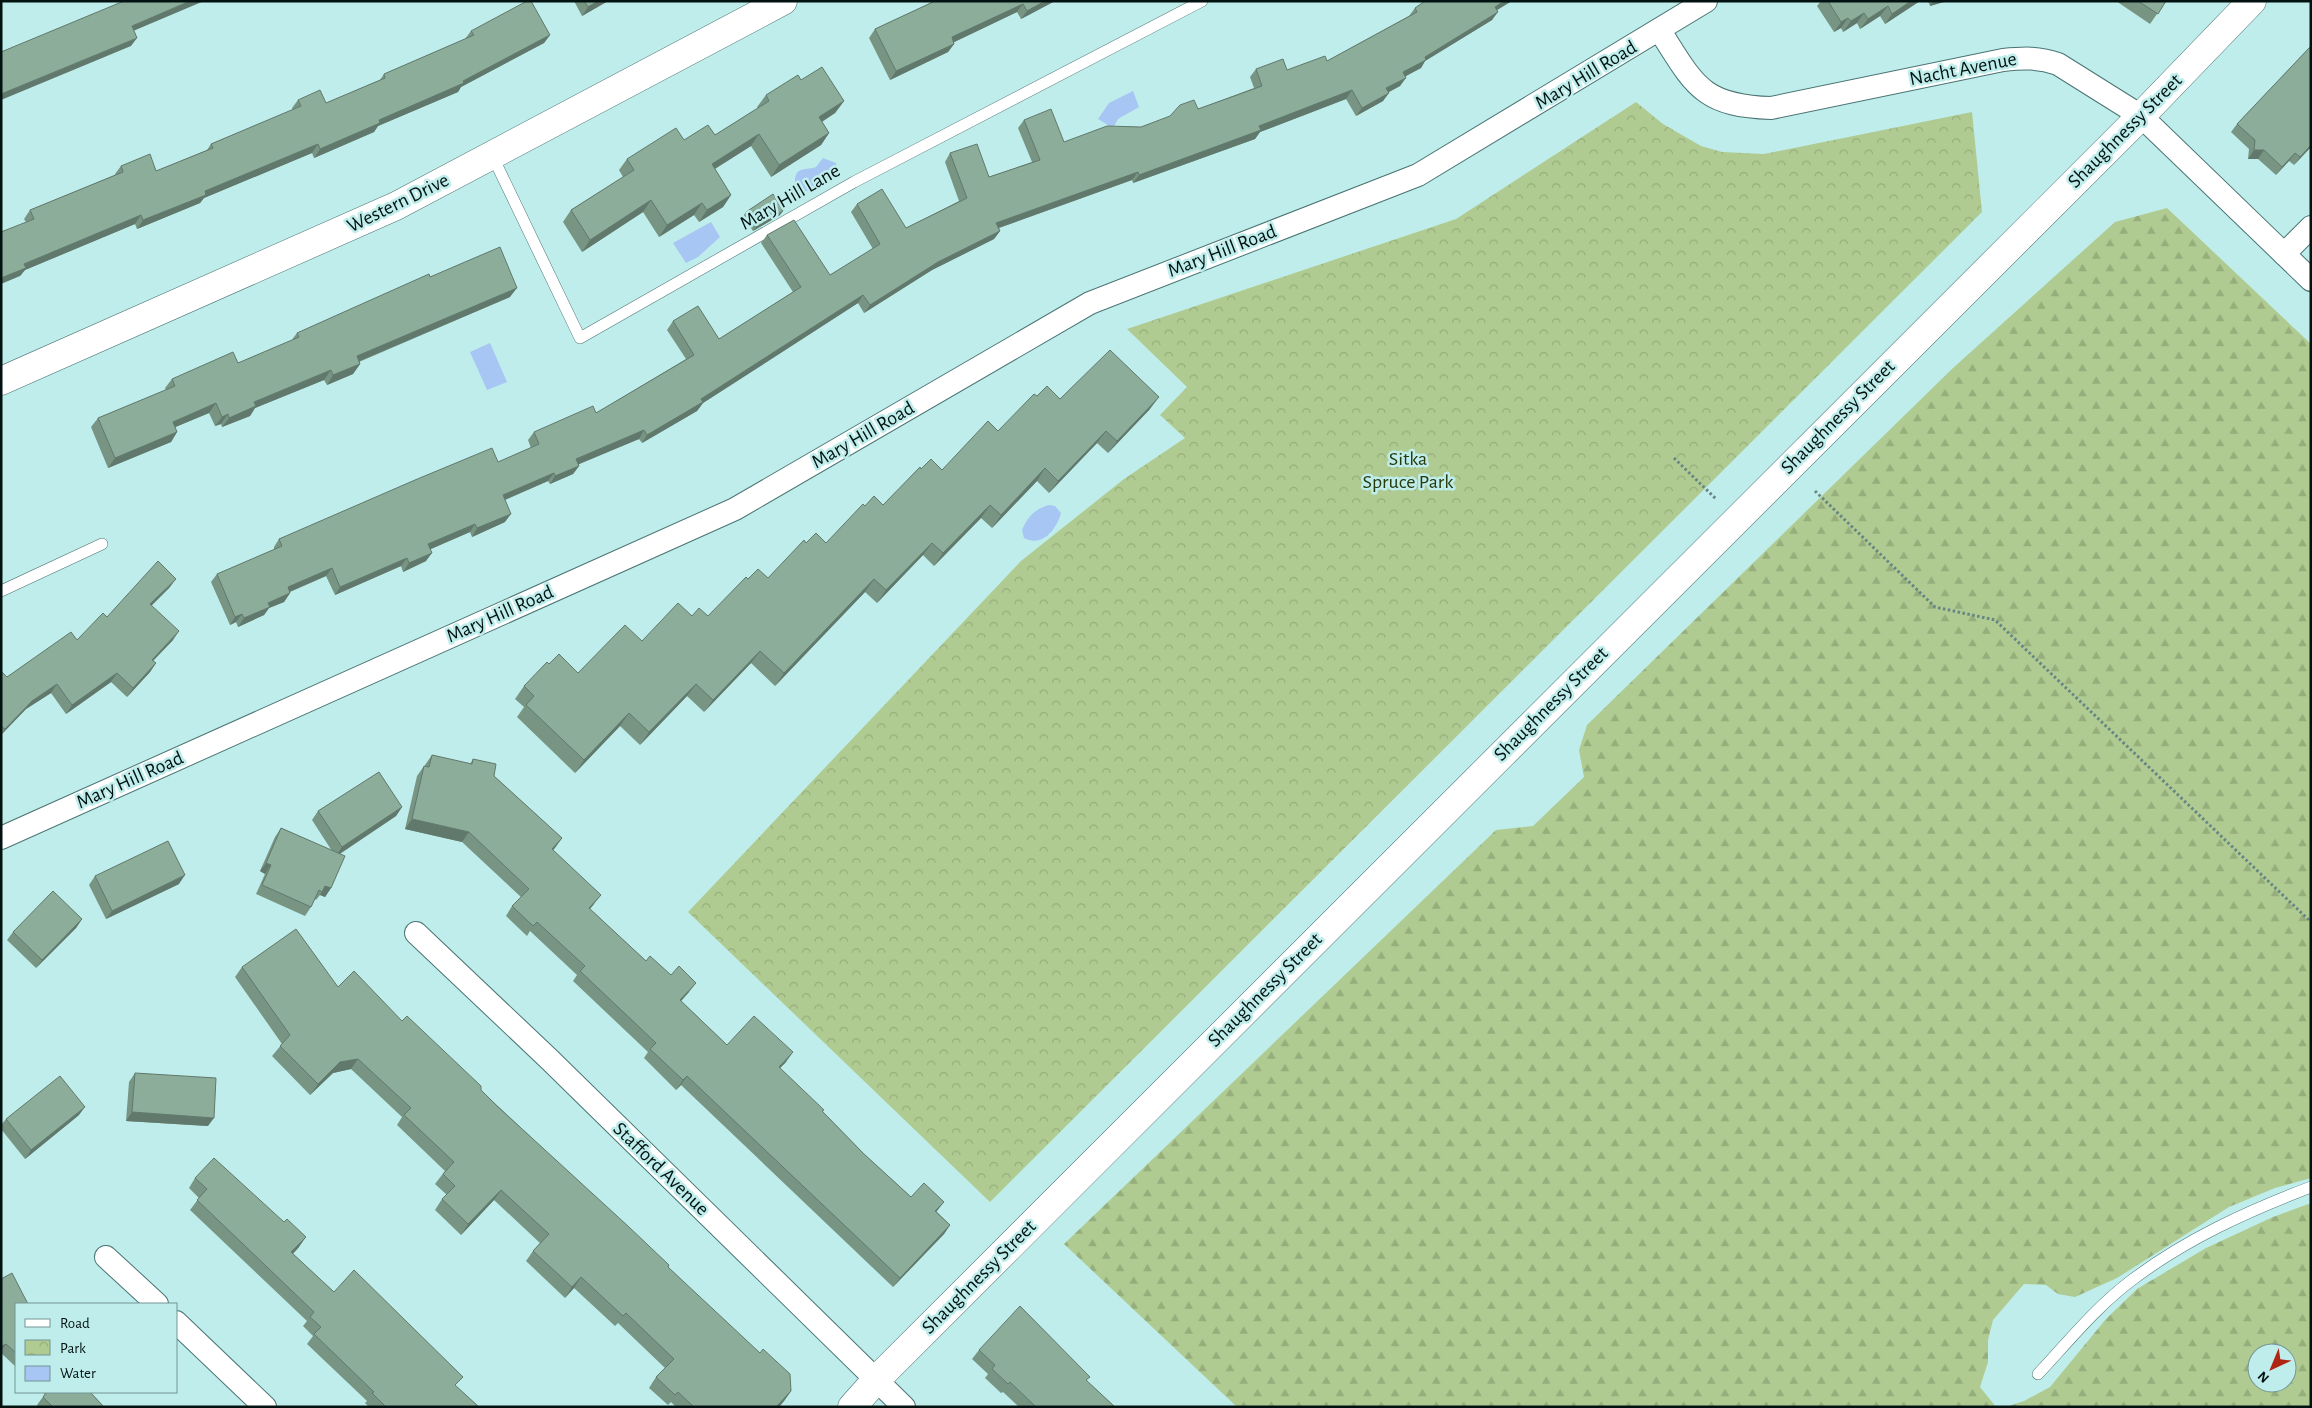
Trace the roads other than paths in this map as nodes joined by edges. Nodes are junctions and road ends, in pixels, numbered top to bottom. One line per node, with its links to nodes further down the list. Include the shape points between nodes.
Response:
1 (783, 1): 7 (main road, Western Drive)
2 (1202, 1): 7 (lane, Mary Hill Lane, via 854,182 580,338)
3 (1706, 1): 5 (street, Mary Hill Road)
4 (2252, 1): 6 (main road, Shaughnessy Street)
5 (1660, 31): 6 (street, Nacht Avenue, via 1690,77 1703,90 1719,101 1743,107 1770,108 2028,57 2058,64); 14 (street, Mary Hill Road, via 1418,175 1090,303 735,509)
6 (2141, 116): 9 (street, Nacht Avenue); 21 (main road, Shaughnessy Street)
7 (492, 155): 11 (main road, Western Drive, via 396,206)
8 (2311, 227): 9 (street)
9 (2284, 254): 10 (street, Nacht Avenue)
10 (2311, 280)
11 (1, 381)
12 (102, 544): 13 (lane)
13 (1, 591)
14 (1, 838)
15 (416, 933): 21 (street, Stafford Avenue)
16 (2311, 1186): 20 (lane, via 2214,1228 2131,1280)
17 (106, 1257): 18 (street)
18 (156, 1303)
19 (178, 1324): 22 (street)
20 (2038, 1374)
21 (877, 1379): 23 (main road, Shaughnessy Street); 24 (street, Stafford Avenue)
22 (265, 1407)
23 (852, 1407)
24 (904, 1407)

